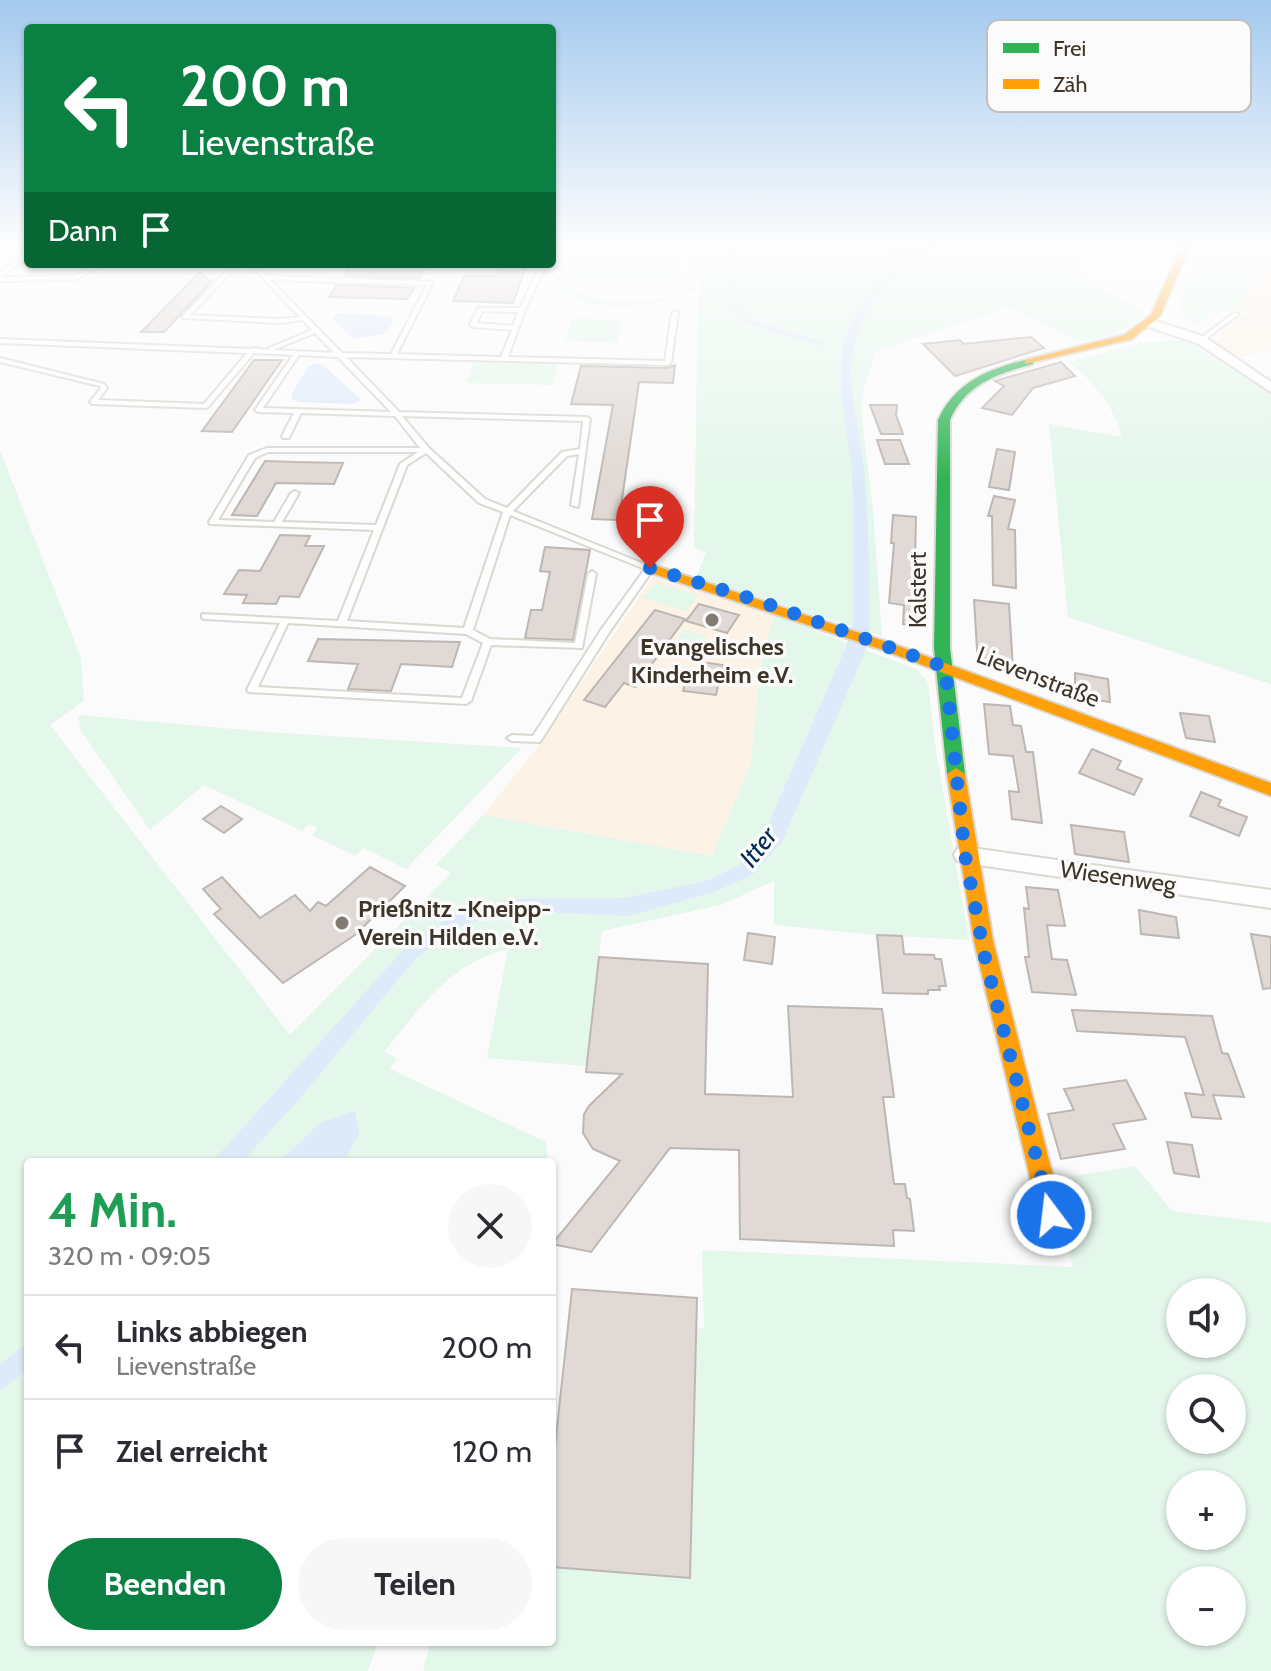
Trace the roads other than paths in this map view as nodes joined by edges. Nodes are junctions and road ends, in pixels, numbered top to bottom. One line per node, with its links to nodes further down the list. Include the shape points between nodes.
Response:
1 (309, 324): 10 (lane)
2 (410, 324): 17 (lane)
3 (473, 324): 9 (lane)
4 (517, 324): 9 (lane)
5 (673, 324): 18 (lane, via 668,363)
6 (1148, 324): 38 (street, Kalstert, via 1128,337 1001,369 954,397 947,409 942,514)
7 (1153, 324): 11 (street)
8 (1223, 324): 11 (lane)
9 (515, 328): 18 (lane)
10 (315, 331): 14 (lane); 16 (lane)
11 (1201, 340): 20 (street)
12 (0, 341): 13 (lane)
13 (253, 350): 14 (lane); 19 (lane, via 206,406 93,402 102,385)
14 (269, 350): 15 (lane)
15 (298, 352): 16 (lane); 21 (lane, via 258,410)
16 (340, 355): 17 (lane); 22 (lane)
17 (394, 355): 18 (lane)
18 (504, 358)
19 (0, 360)
20 (1271, 388)
21 (298, 412): 22 (lane); 23 (lane)
22 (398, 415): 24 (lane); 25 (lane, via 587,419)
23 (286, 436)
24 (426, 450): 28 (lane, via 482,501); 29 (lane, via 267,450 252,457 213,522); 30 (lane, via 404,464)
25 (583, 451): 27 (lane); 28 (lane, via 565,454)
26 (295, 493): 29 (lane)
27 (575, 505)
28 (507, 512): 31 (lane); 36 (lane)
29 (276, 525): 30 (lane)
30 (379, 528): 35 (lane)
31 (650, 568): 38 (street, Lievenstraße); 39 (lane, via 536,740)
32 (592, 574): 37 (lane, via 579,646)
33 (205, 616): 34 (lane)
34 (284, 623): 35 (lane); 37 (lane, via 252,690 466,701)
35 (341, 625): 36 (lane)
36 (468, 631): 37 (lane)
37 (488, 642)
38 (945, 667): 40 (street, Lievenstraße); 41 (street, Kalstert)
39 (512, 738)
40 (1271, 790)
41 (965, 855): 42 (street, Wiesenweg); 43 (street, Kalstert, via 988,974)
42 (1271, 899)
43 (1051, 1215)

